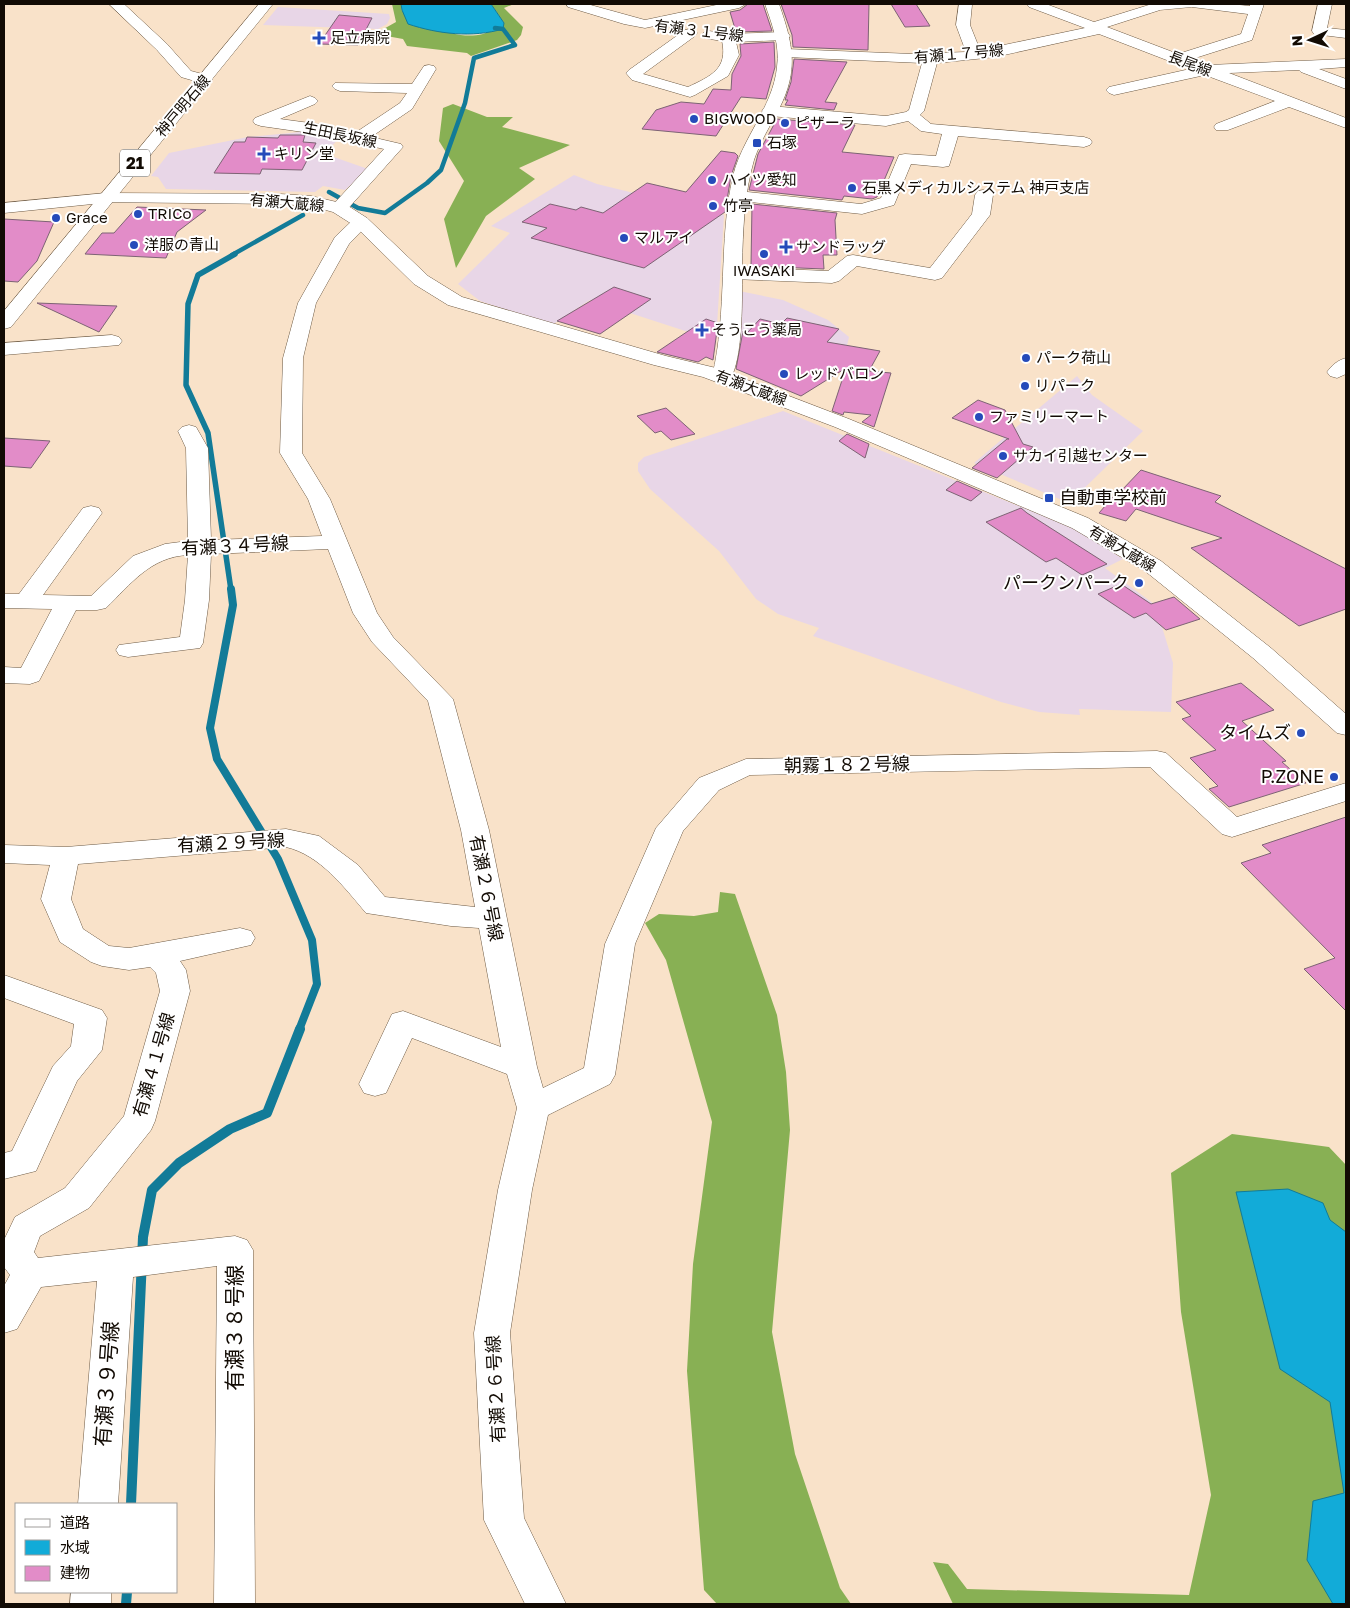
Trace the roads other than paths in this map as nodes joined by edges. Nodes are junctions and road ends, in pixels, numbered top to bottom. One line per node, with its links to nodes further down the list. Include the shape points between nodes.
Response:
1 (116, 4): 28 (street, via 186,74)
2 (266, 4): 28 (street, 神戸明石線 / 21)
3 (573, 4): 12 (street, 有瀬３１号線)
4 (738, 4): 12 (street)
5 (772, 4): 20 (street)
6 (1037, 4): 15 (street, 長尾線)
7 (1189, 4): 15 (street, 有瀬１７号線, via 1159,6 1100,23)
8 (1195, 4): 11 (street)
9 (1325, 4): 17 (street, via 1319,31)
10 (965, 5): 14 (street)
11 (1257, 7): 23 (street, via 1247,37)
12 (645, 24): 16 (street, 有瀬３１号線)
13 (946, 28): 14 (street)
14 (962, 28): 21 (street)
15 (1100, 29): 21 (street, 有瀬１７号線); 23 (street, 長尾線)
16 (690, 33): 18 (street, 有瀬３１号線); 18 (street, via 634,73 637,78 690,92 723,73 732,55)
17 (1346, 34): 24 (street)
18 (728, 38): 20 (street, 有瀬３１号線)
19 (944, 43): 22 (street)
20 (784, 45): 22 (street, 有瀬１７号線); 35 (street, via 785,69)
21 (975, 55): 22 (street, 有瀬１７号線)
22 (937, 58): 36 (street, via 916,111)
23 (1176, 59): 27 (street, 長尾線)
24 (1346, 62): 25 (street)
25 (1298, 66): 27 (street); 30 (street)
26 (428, 69): 31 (street)
27 (1206, 70): 32 (street); 34 (street, 長尾線)
28 (205, 80): 44 (street, 神戸明石線 / 21)
29 (343, 81): 31 (street)
30 (1346, 84)
31 (417, 89): 40 (street, via 406,106)
32 (1114, 90)
33 (310, 101): 40 (street, 生田長坂線, via 262,121)
34 (1290, 101): 37 (street, 長尾線); 38 (street)
35 (770, 111): 36 (street, via 886,121); 43 (street, via 750,149)
36 (911, 116): 39 (street, via 927,128)
37 (1346, 123)
38 (1222, 127)
39 (951, 130): 41 (street); 43 (street, via 943,162 906,159 888,201 862,209)
40 (357, 139): 46 (street, 生田長坂線, via 395,147)
41 (1084, 142)
42 (984, 195): 47 (street, via 981,215 935,274 853,260 832,277)
43 (738, 196): 47 (street)
44 (106, 198): 45 (street, 有瀬大蔵線); 46 (street, 有瀬大蔵線, via 280,199 311,202); 48 (street, 神戸明石線 / 21)
45 (4, 208)
46 (350, 215): 51 (street, 有瀬大蔵線, via 421,280 456,301); 54 (street, 有瀬２６号線, via 341,241 307,304 293,358 291,453 319,499)
47 (733, 273): 51 (street)
48 (4, 323)
49 (112, 341): 50 (street)
50 (4, 349)
51 (722, 377): 60 (street, 有瀬大蔵線, via 842,422 1080,523 1153,566 1262,653)
52 (189, 431): 55 (street, via 197,448)
53 (91, 513): 56 (street)
54 (336, 542): 55 (street, 有瀬３４号線); 64 (street, 有瀬２６号線, via 365,613 384,642 440,699 475,830)
55 (205, 548): 57 (street, 有瀬３４号線, via 173,549 141,561 97,603); 58 (street, via 191,643)
56 (15, 601): 57 (street, 有瀬３４号線)
57 (68, 602): 59 (street, via 30,676)
58 (128, 650)
59 (4, 675)
60 (1346, 726)
61 (1346, 792): 70 (street, 朝霧１８２号線, via 1232,828 1156,759 746,767 709,784 670,828 620,944 599,1075)
62 (4, 854): 63 (street, 有瀬２９号線)
63 (66, 856): 64 (street, 有瀬２９号線, via 286,838 309,843 348,872 376,906); 66 (street, via 56,899 71,935 102,955 129,959)
64 (491, 918): 68 (street, 有瀬２６号線)
65 (240, 938): 66 (street)
66 (157, 955): 73 (street, 有瀬４１号線, via 171,970 175,991 139,1122 77,1198 27,1227 15,1255)
67 (4, 986): 71 (street, via 91,1018 86,1050 64,1075 24,1162)
68 (521, 1067): 69 (street, via 403,1022); 70 (street, 有瀬２６号線)
69 (375, 1084)
70 (533, 1108): 77 (street, 有瀬２６号線, via 515,1190 492,1333 504,1520)
71 (4, 1166)
72 (118, 1264): 73 (street, 有瀬３８号線); 75 (street, 有瀬３９号線); 76 (street, 有瀬３８号線, via 235,1250)
73 (30, 1274): 74 (street)
74 (4, 1318)
75 (98, 1503)
76 (235, 1604)
77 (546, 1604)

